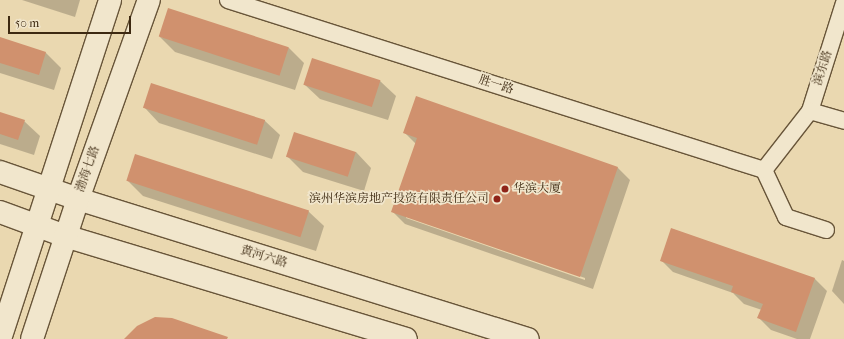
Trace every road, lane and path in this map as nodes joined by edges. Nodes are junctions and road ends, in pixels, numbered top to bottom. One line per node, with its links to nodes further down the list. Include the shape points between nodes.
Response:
1 (110, 0): 9 (main road)
2 (149, 0): 10 (main road, 渤海七路)
3 (228, 0): 7 (street, 胜一路)
4 (844, 3): 5 (street, 滨东路)
5 (810, 111): 6 (street); 7 (street)
6 (844, 121)
7 (764, 170): 13 (street, via 786,217)
8 (0, 172): 9 (main road, 黄河六路)
9 (50, 189): 10 (main road, 黄河六路); 12 (main road)
10 (78, 199): 14 (main road, 渤海七路); 18 (main road, 黄河六路)
11 (0, 212): 12 (main road)
12 (39, 225): 14 (main road); 15 (main road)
13 (826, 230)
14 (65, 236): 16 (main road, 渤海七路); 17 (main road)
15 (0, 339)
16 (32, 339)
17 (406, 339)
18 (528, 339)

